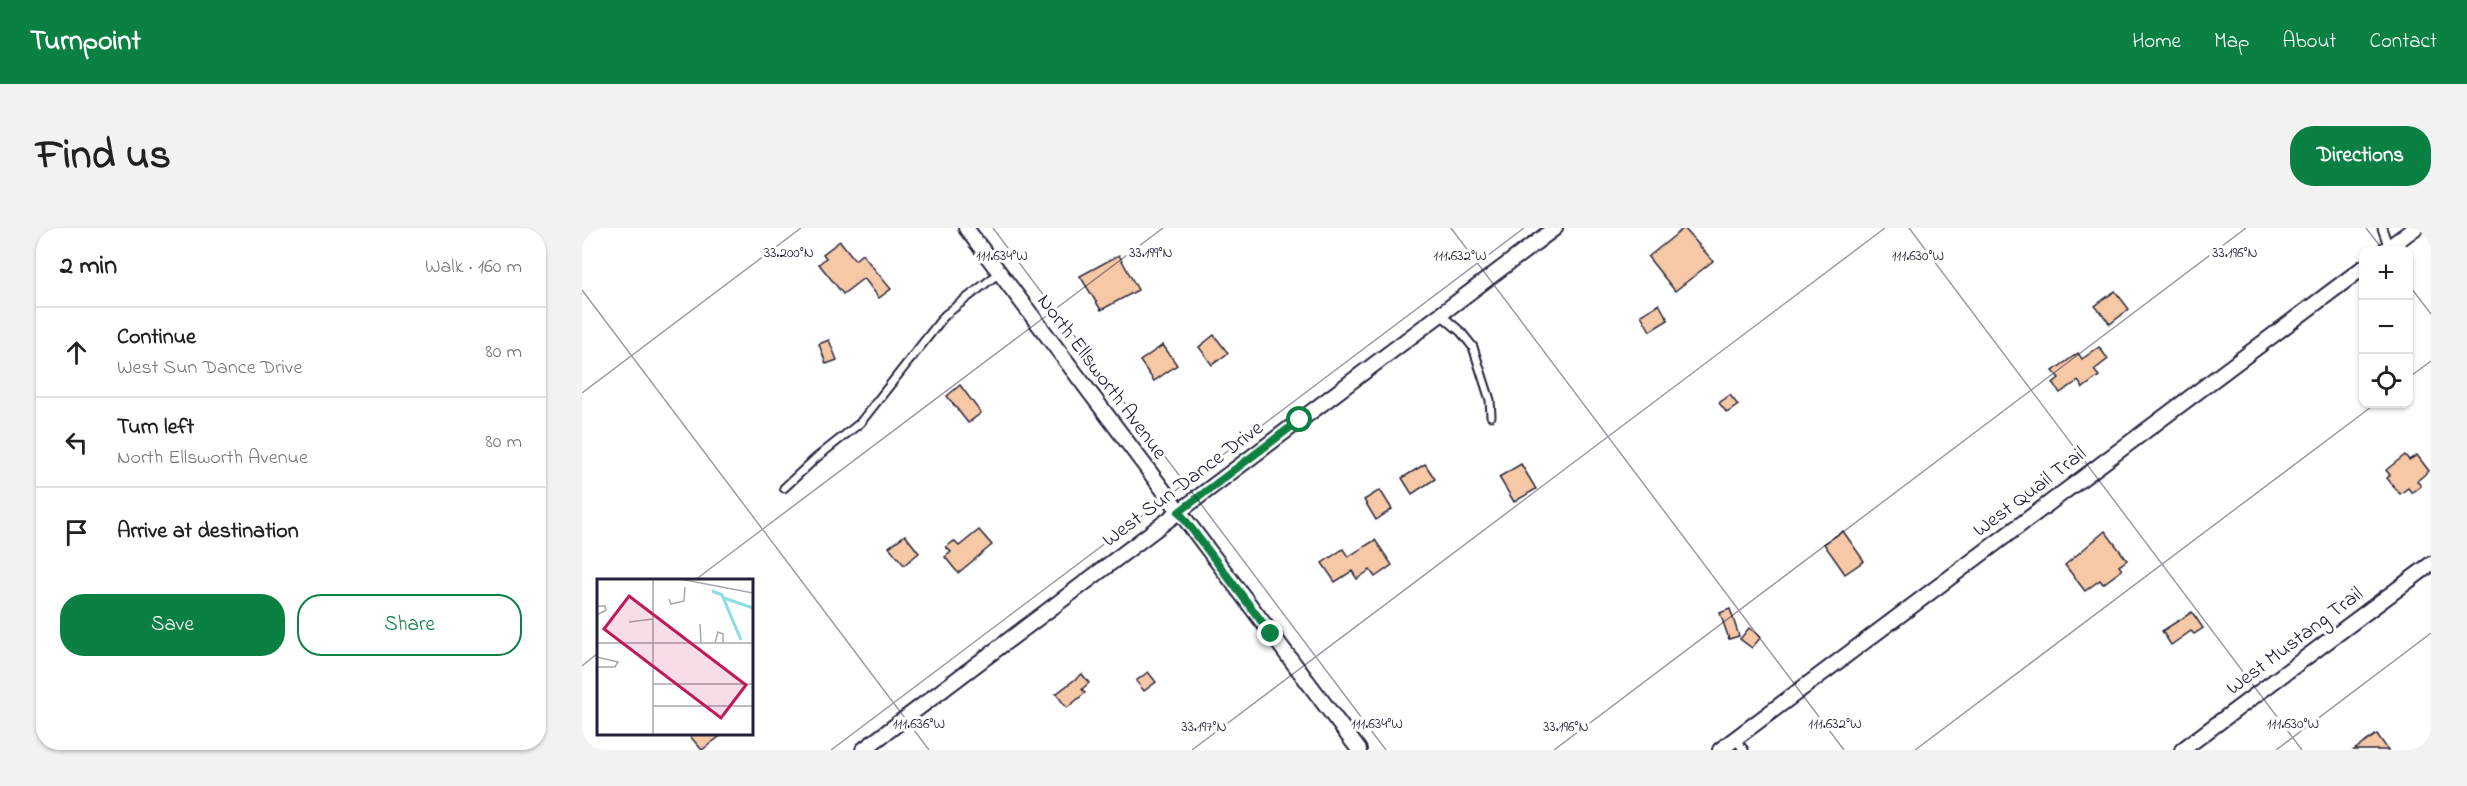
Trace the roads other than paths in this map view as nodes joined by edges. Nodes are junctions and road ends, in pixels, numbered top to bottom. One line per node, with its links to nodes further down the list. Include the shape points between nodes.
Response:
1 (966, 228): 8 (street, North Ellsworth Avenue)
2 (1555, 228): 9 (street, West Sun Dance Drive)
3 (2382, 228): 5 (lane)
4 (2415, 228): 6 (street)
5 (2386, 246)
6 (2391, 246)
7 (2359, 271): 14 (street, West Quail Trail)
8 (999, 273): 11 (lane, via 945,315 860,423); 12 (street, North Ellsworth Avenue)
9 (1440, 314): 10 (lane, via 1473,347 1490,400); 12 (street, West Sun Dance Drive)
10 (1491, 416)
11 (784, 488)
12 (1179, 512): 15 (street, West Sun Dance Drive); 16 (street, North Ellsworth Avenue)
13 (2431, 564): 19 (street, West Mustang Trail)
14 (1735, 739): 17 (street, West Quail Trail); 18 (lane)
15 (863, 750)
16 (1359, 750)
17 (1720, 750)
18 (1744, 750)
19 (2182, 750)

